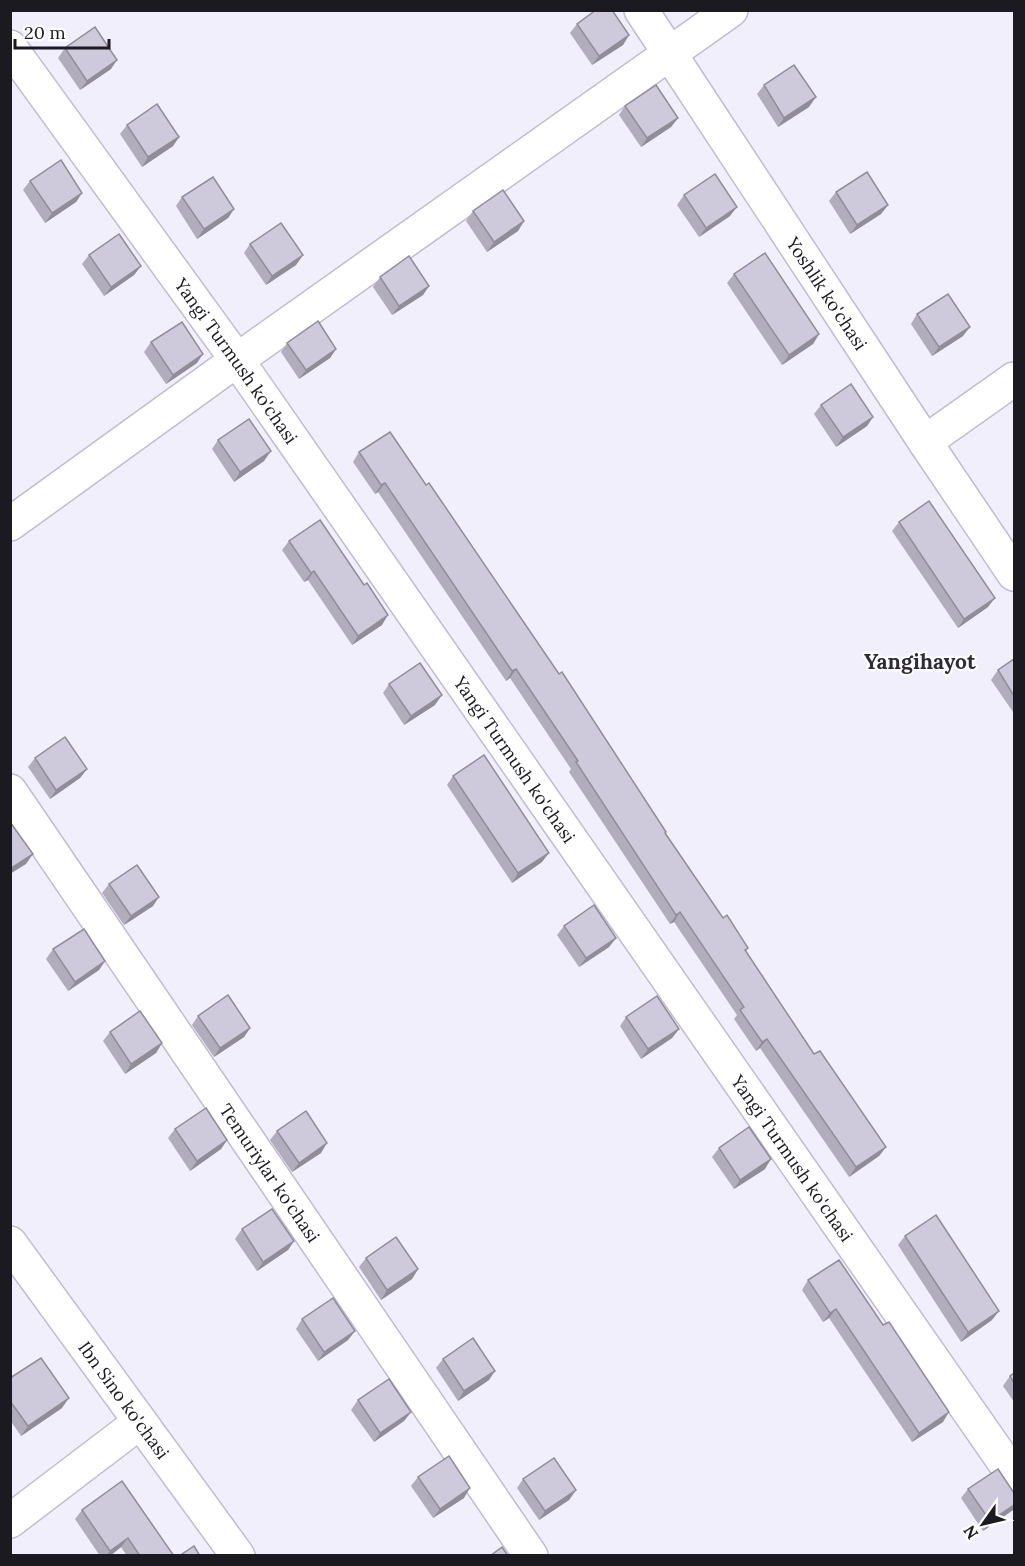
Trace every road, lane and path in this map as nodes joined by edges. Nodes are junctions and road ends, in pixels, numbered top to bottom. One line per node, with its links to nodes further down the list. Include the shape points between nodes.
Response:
1 (641, 10): 4 (street, Yoshlik ko'chasi)
2 (731, 10): 4 (street)
3 (10, 47): 5 (street, Yangi Turmush ko'chasi)
4 (669, 52): 5 (street); 7 (street, Yoshlik ko'chasi)
5 (237, 360): 8 (street); 13 (street, Yangi Turmush ko'chasi)
6 (1014, 379): 7 (street)
7 (925, 442): 9 (street, Yoshlik ko'chasi)
8 (10, 525)
9 (1014, 574)
10 (10, 791): 16 (street, Temuriylar ko'chasi)
11 (10, 1244): 12 (street, Ibn Sino ko'chasi)
12 (140, 1422): 14 (street); 15 (street, Ibn Sino ko'chasi)
13 (1014, 1476)
14 (10, 1521)
15 (237, 1556)
16 (531, 1556)

